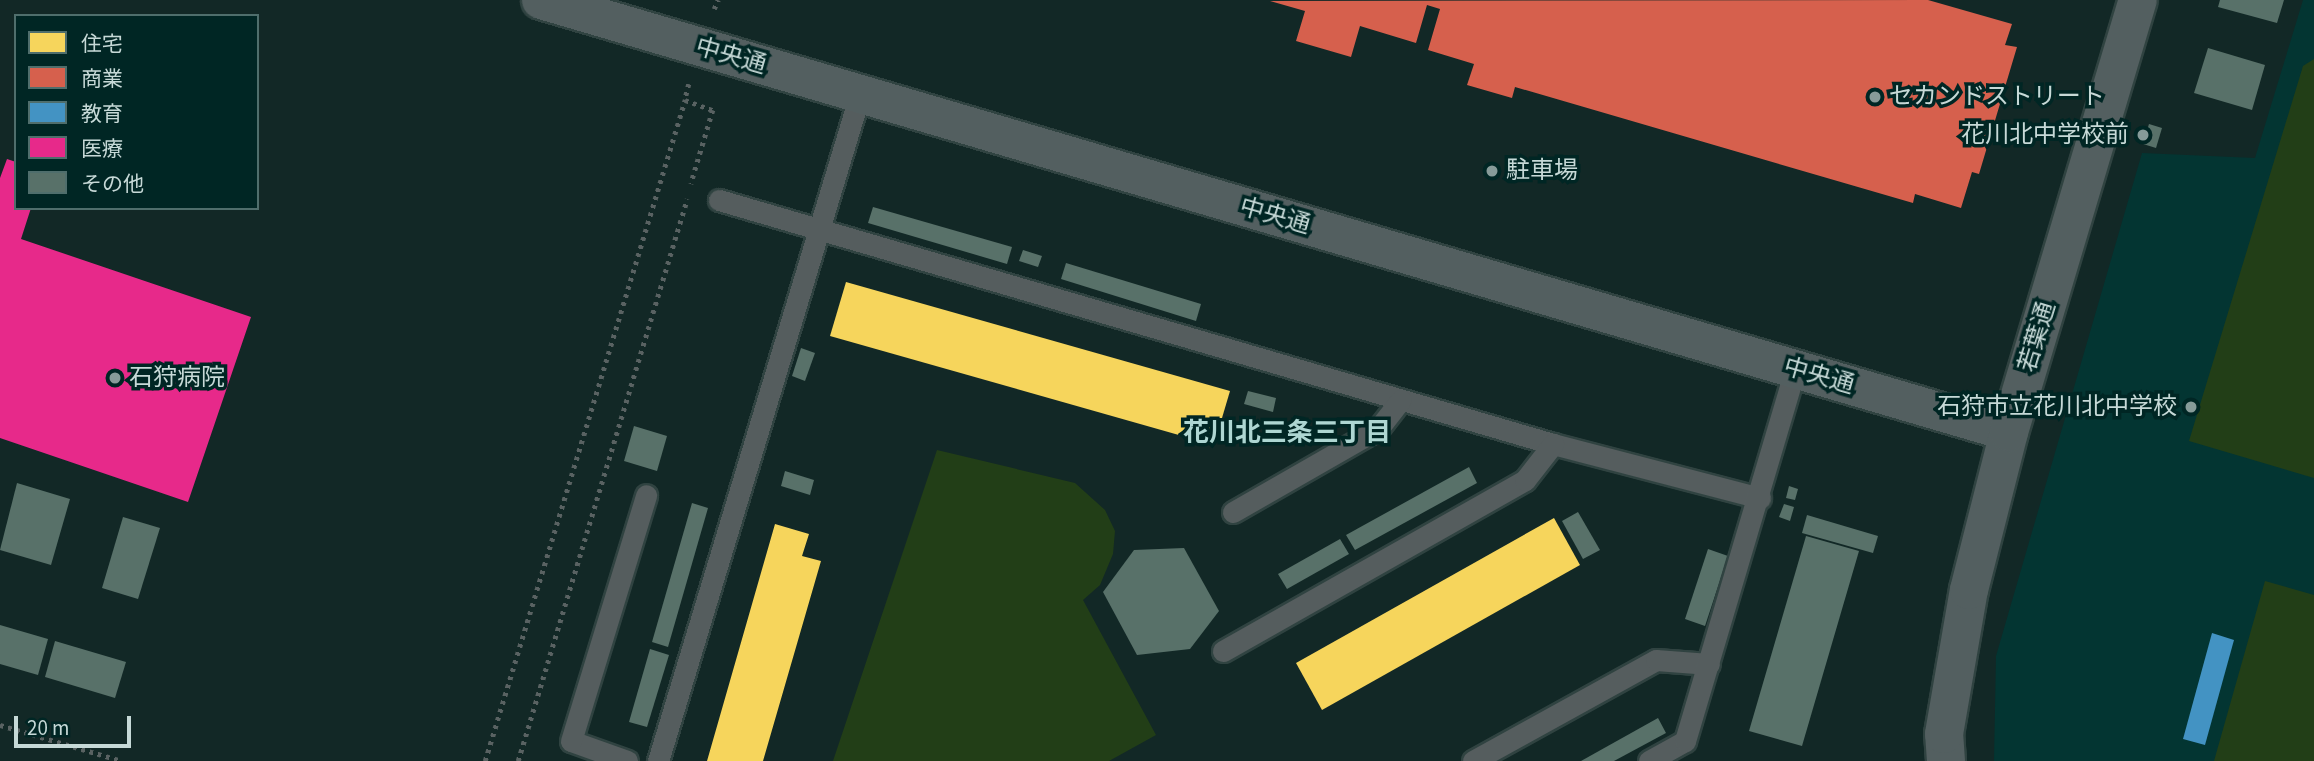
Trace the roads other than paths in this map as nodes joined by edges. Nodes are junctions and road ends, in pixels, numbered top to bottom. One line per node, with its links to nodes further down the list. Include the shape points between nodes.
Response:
1 (541, 0): 3 (street, 中央通)
2 (2138, 0): 8 (street, 若葉通)
3 (860, 94): 5 (lane); 6 (street, 中央通)
4 (719, 200): 5 (lane)
5 (819, 230): 7 (lane); 16 (lane)
6 (1795, 369): 8 (street, 中央通); 11 (lane)
7 (1401, 400): 9 (lane); 12 (lane, via 1378,429)
8 (2010, 432): 19 (street, 若葉通, via 1969,590 1944,734)
9 (1553, 444): 11 (lane); 13 (lane, via 1525,480)
10 (646, 495): 15 (lane, via 571,741)
11 (1760, 498): 14 (lane)
12 (1233, 512)
13 (1223, 651)
14 (1709, 664): 17 (lane, via 1656,660); 18 (lane, via 1685,741)
15 (627, 761)
16 (658, 761)
17 (1473, 761)
18 (1649, 761)
19 (1946, 761)

